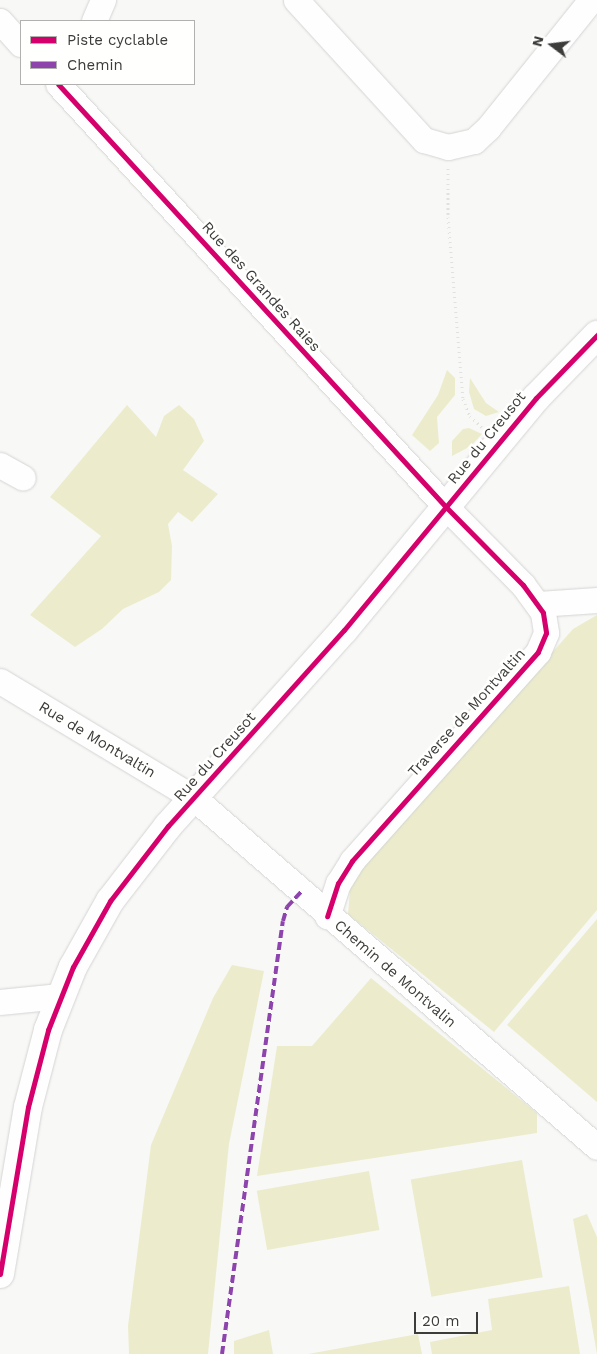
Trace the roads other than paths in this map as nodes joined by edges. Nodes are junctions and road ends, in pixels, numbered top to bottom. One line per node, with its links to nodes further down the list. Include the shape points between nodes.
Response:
1 (103, 0): 5 (street)
2 (296, 0): 3 (street, via 424,140 448,147 474,141 488,128)
3 (591, 0)
4 (0, 20): 6 (street)
5 (94, 20)
6 (20, 43)
7 (59, 85): 11 (street, Rue des Grandes Raies)
8 (597, 335): 11 (street, Rue du Creusot, via 536,398)
9 (1, 466): 10 (street)
10 (22, 478)
11 (446, 507): 13 (street, Traverse de Montvaltin); 15 (street, Rue du Creusot, via 291,692)
12 (597, 600): 13 (street)
13 (538, 604): 16 (street, Traverse de Montvaltin, via 546,633 538,652 352,860 338,883)
14 (0, 681): 15 (street, Rue de Montvaltin)
15 (194, 798): 16 (street, Chemin de Montvalin); 17 (street, Rue du Creusot, via 138,862 110,901 90,932)
16 (327, 916): 19 (street, Chemin de Montvalin)
17 (60, 996): 18 (street); 20 (street, Rue du Creusot, via 28,1107)
18 (0, 1002)
19 (597, 1147)
20 (0, 1274)

